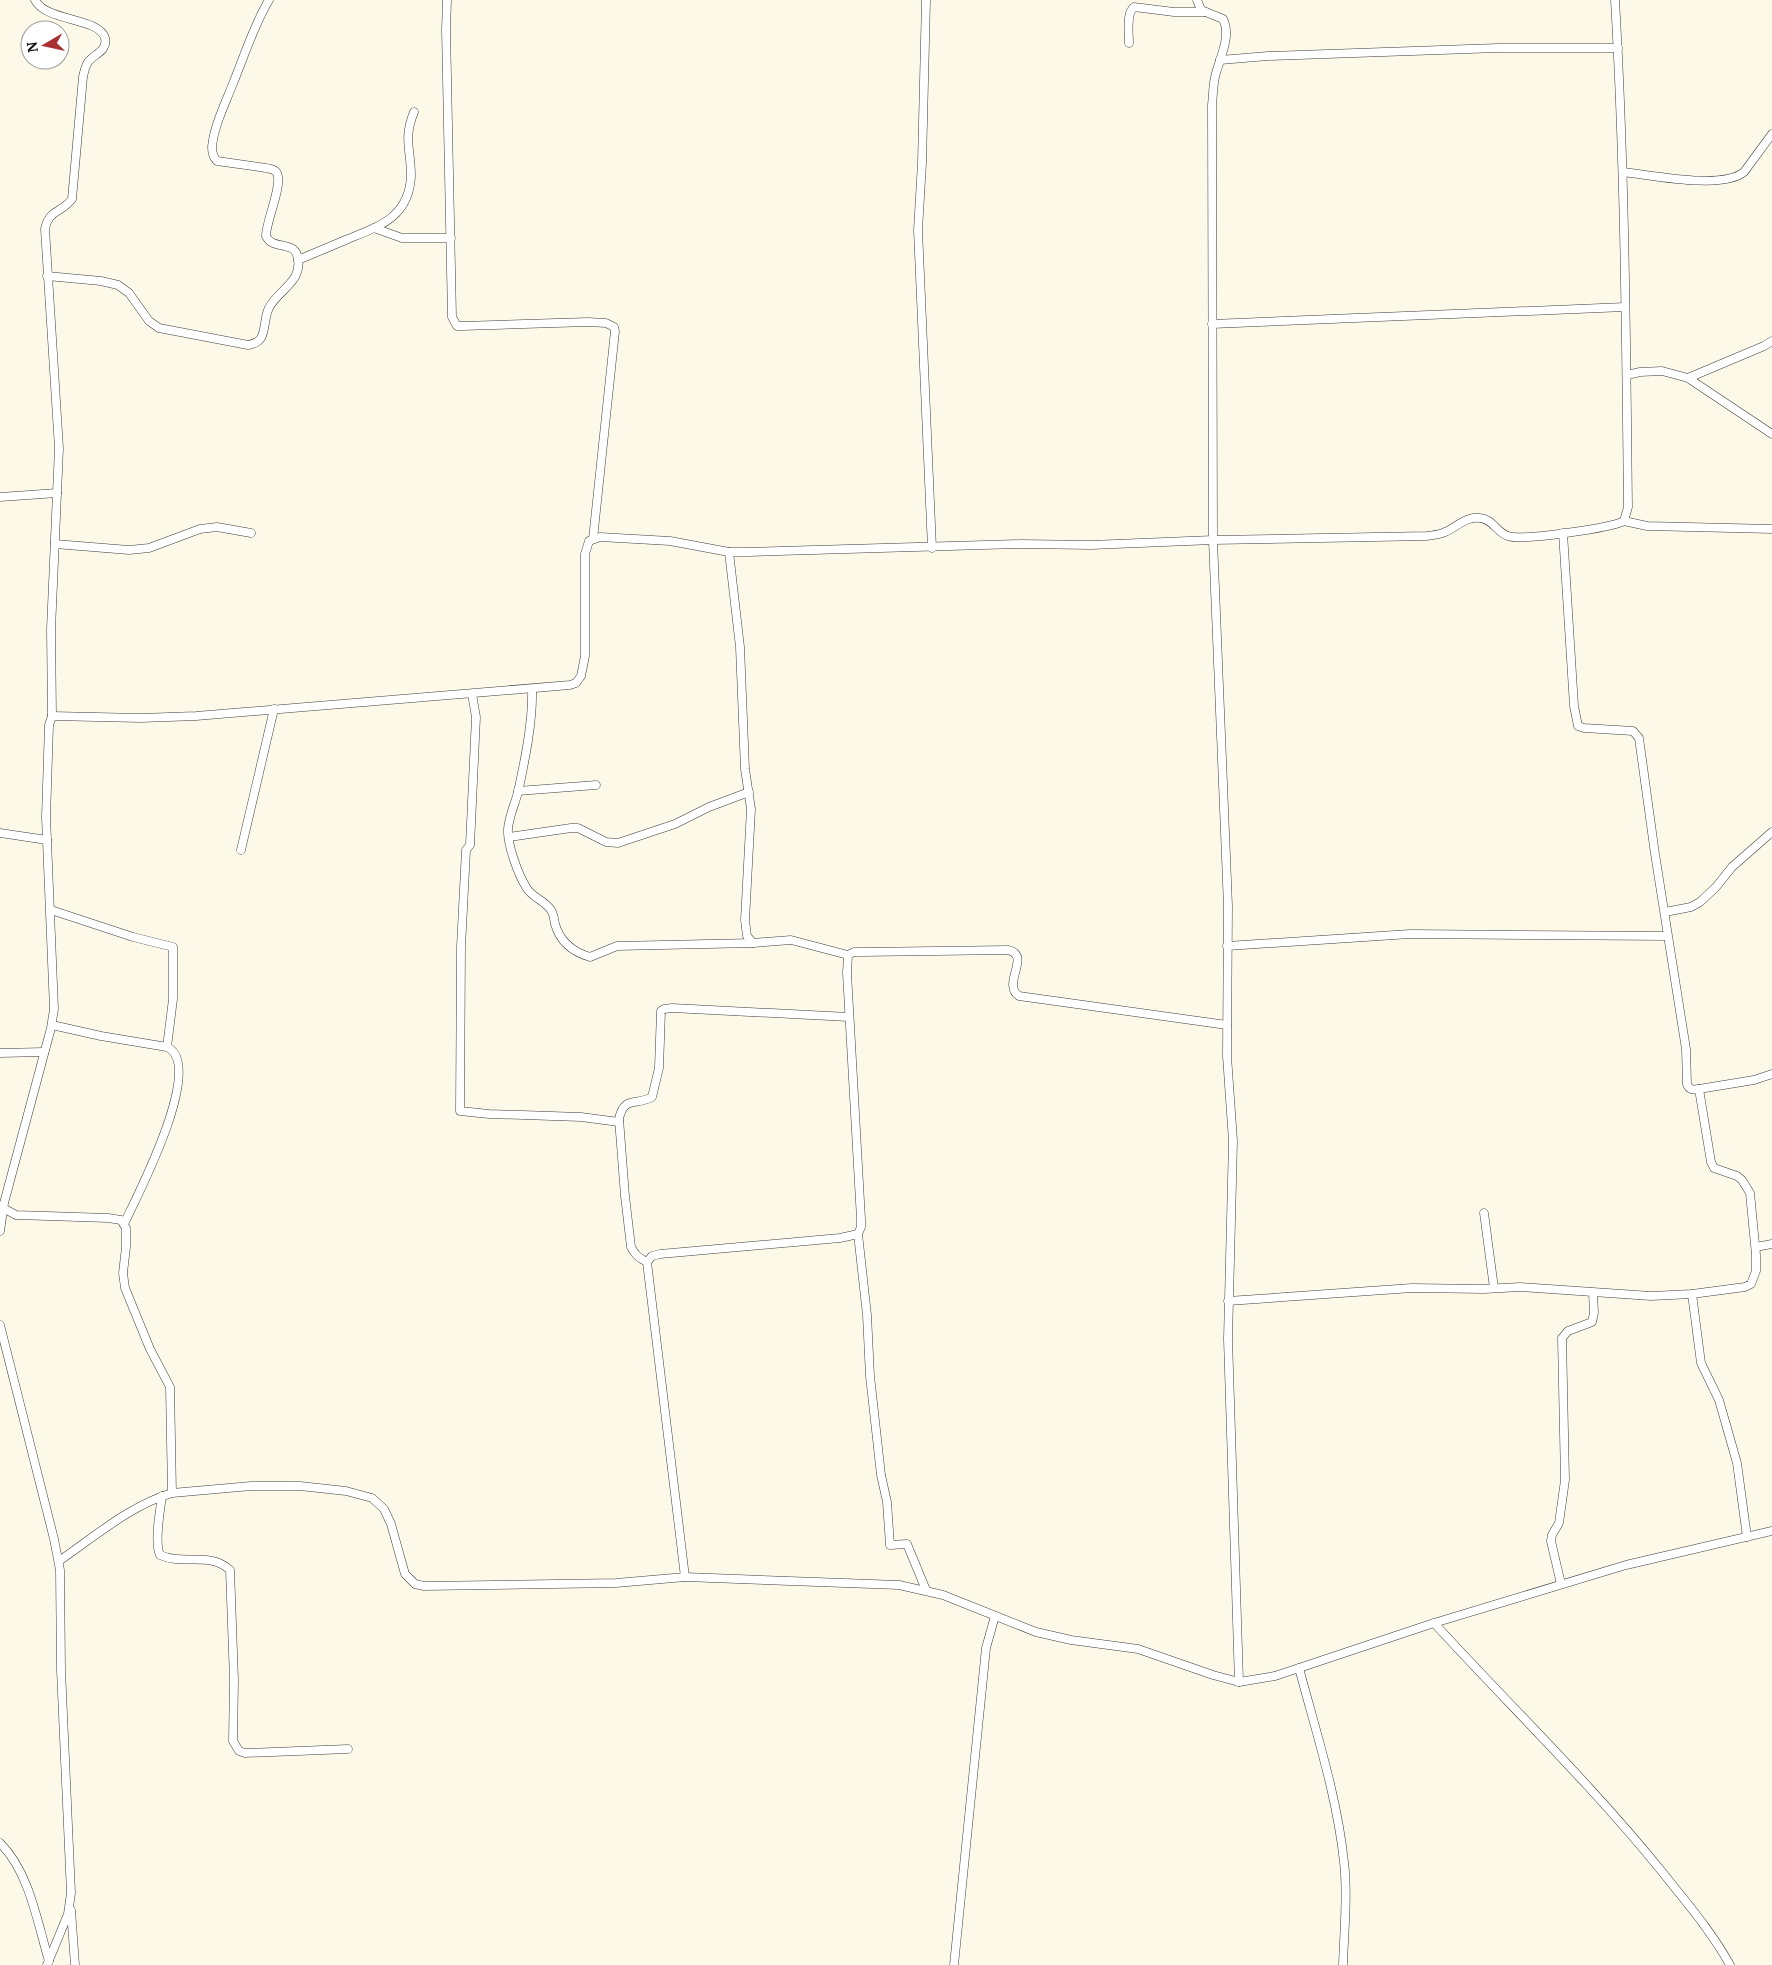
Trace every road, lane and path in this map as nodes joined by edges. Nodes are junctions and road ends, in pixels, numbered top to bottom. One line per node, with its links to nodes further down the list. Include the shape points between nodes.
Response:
1 (35, 0): 17 (street, via 43,10 98,29 105,44 84,70 74,193 69,203 47,220)
2 (269, 0): 16 (street, via 223,110 212,149 217,161 274,170 277,189 266,236 273,244 295,251)
3 (447, 0): 15 (street)
4 (926, 0): 33 (street, via 918,230)
5 (1196, 0): 7 (street)
6 (1616, 0): 9 (street)
7 (1205, 12): 8 (street, via 1134,7 1129,14); 10 (street, via 1225,22)
8 (1129, 43)
9 (1618, 48): 10 (street, via 1498,48); 13 (street)
10 (1220, 60): 19 (street, via 1212,105)
11 (414, 112): 14 (street, via 408,130 411,171 407,195 390,220)
12 (1772, 134): 13 (street, via 1744,172 1728,180 1710,182)
13 (1623, 172): 18 (street)
14 (374, 228): 15 (street, via 402,238); 16 (street)
15 (451, 238): 30 (street, via 452,317 457,326 606,322 614,327)
16 (298, 260): 17 (street, via 293,280 269,306 261,338 248,345 160,328 149,321 129,294 118,286)
17 (47, 276): 24 (street, via 58,426)
18 (1626, 307): 19 (street); 21 (street)
19 (1212, 324): 31 (street)
20 (1772, 341): 22 (street)
21 (1627, 375): 22 (street, via 1652,370); 26 (street, via 1628,507)
22 (1688, 378): 23 (street)
23 (1772, 434)
24 (57, 493): 25 (street); 32 (street)
25 (0, 497)
26 (1624, 521): 27 (street, via 1647,526); 29 (street)
27 (1772, 529)
28 (251, 533): 32 (street, via 217,527 200,528 149,548 129,550)
29 (1564, 533): 31 (street, via 1510,537 1482,518 1466,520 1445,532 1427,536); 48 (street, via 1574,714 1578,726 1634,730 1639,738)
30 (594, 539): 34 (street, via 670,541); 35 (street, via 587,544 585,554 585,656 581,676 570,685)
31 (1213, 540): 33 (street); 51 (street, via 1227,873)
32 (55, 544): 38 (street, via 50,662)
33 (932, 548): 34 (street)
34 (729, 552): 41 (street, via 740,647 744,757)
35 (532, 689): 36 (street); 40 (street, via 532,710)
36 (472, 694): 37 (street); 61 (street, via 476,717 461,947 460,1111)
37 (274, 709): 38 (street, via 163,717); 46 (street)
38 (52, 716): 45 (street, via 49,725)
39 (596, 785): 40 (street)
40 (518, 791): 44 (street)
41 (749, 792): 44 (street, via 675,824 618,843 606,842 578,828); 50 (street, via 751,816 745,920 747,936)
42 (1772, 832): 48 (street, via 1732,867 1700,902)
43 (0, 833): 45 (street)
44 (509, 837): 50 (street, via 526,889 550,908 566,944 583,955 594,956 617,946)
45 (47, 840): 47 (street)
46 (240, 850)
47 (50, 910): 54 (street); 56 (street, via 173,947 173,999)
48 (1665, 912): 49 (street)
49 (1667, 936): 51 (street, via 1410,934); 60 (street, via 1686,1049 1687,1084 1692,1090)
50 (752, 943): 52 (street, via 791,940)
51 (1227, 946): 55 (street)
52 (848, 955): 53 (street); 55 (street, via 854,952 1008,950 1017,956 1013,988 1019,996)
53 (849, 1017): 61 (street, via 664,1008 660,1015 659,1059 652,1097 624,1106); 66 (street, via 861,1219)
54 (52, 1025): 56 (street); 57 (street)
55 (1227, 1025): 73 (street, via 1233,1141)
56 (167, 1047): 64 (street, via 175,1053 178,1062 179,1076 173,1106 158,1153)
57 (44, 1052): 58 (street); 62 (street)
58 (0, 1053)
59 (1772, 1074): 60 (street)
60 (1699, 1089): 68 (street, via 1711,1162 1714,1168 1742,1180 1750,1192)
61 (619, 1122): 69 (street, via 631,1247 639,1258)
62 (2, 1204): 64 (street, via 16,1215 108,1218 121,1220); 65 (street)
63 (1484, 1213): 70 (street)
64 (124, 1224): 75 (street, via 125,1288 170,1387)
65 (0, 1231)
66 (858, 1234): 69 (street, via 660,1254); 82 (street, via 880,1475 887,1502 890,1545 907,1544)
67 (1772, 1244): 68 (street)
68 (1756, 1247): 72 (street, via 1756,1271 1751,1284)
69 (647, 1262): 80 (street)
70 (1494, 1288): 71 (street); 73 (street, via 1412,1288)
71 (1592, 1293): 72 (street); 81 (street, via 1592,1322 1568,1331 1562,1338 1566,1464 1558,1523 1551,1541)
72 (1692, 1294): 78 (street, via 1701,1364 1719,1400 1737,1463)
73 (1228, 1301): 86 (street)
74 (0, 1325): 79 (street)
75 (172, 1493): 76 (street); 80 (street, via 250,1486 300,1486 346,1491 372,1498 384,1509 391,1524 405,1574 424,1586 616,1583)
76 (162, 1496): 79 (street, via 122,1518); 87 (street, via 160,1555 210,1560 230,1570 234,1680 232,1734 236,1747 245,1753)
77 (1772, 1531): 78 (street)
78 (1747, 1537): 81 (street)
79 (59, 1561): 89 (street)
80 (685, 1576): 82 (street, via 883,1584)
81 (1561, 1584): 84 (street)
82 (926, 1590): 83 (street)
83 (995, 1616): 86 (street, via 1061,1638 1138,1649); 92 (street, via 986,1648)
84 (1434, 1623): 85 (street); 94 (street, via 1606,1804 1694,1912)
85 (1299, 1668): 86 (street); 93 (street, via 1342,1840 1345,1877)
86 (1239, 1682)
87 (348, 1749)
88 (0, 1843): 90 (street, via 25,1882)
89 (70, 1903): 90 (street); 91 (street)
90 (48, 1963)
91 (75, 1965)
92 (954, 1965)
93 (1343, 1965)
94 (1730, 1965)

